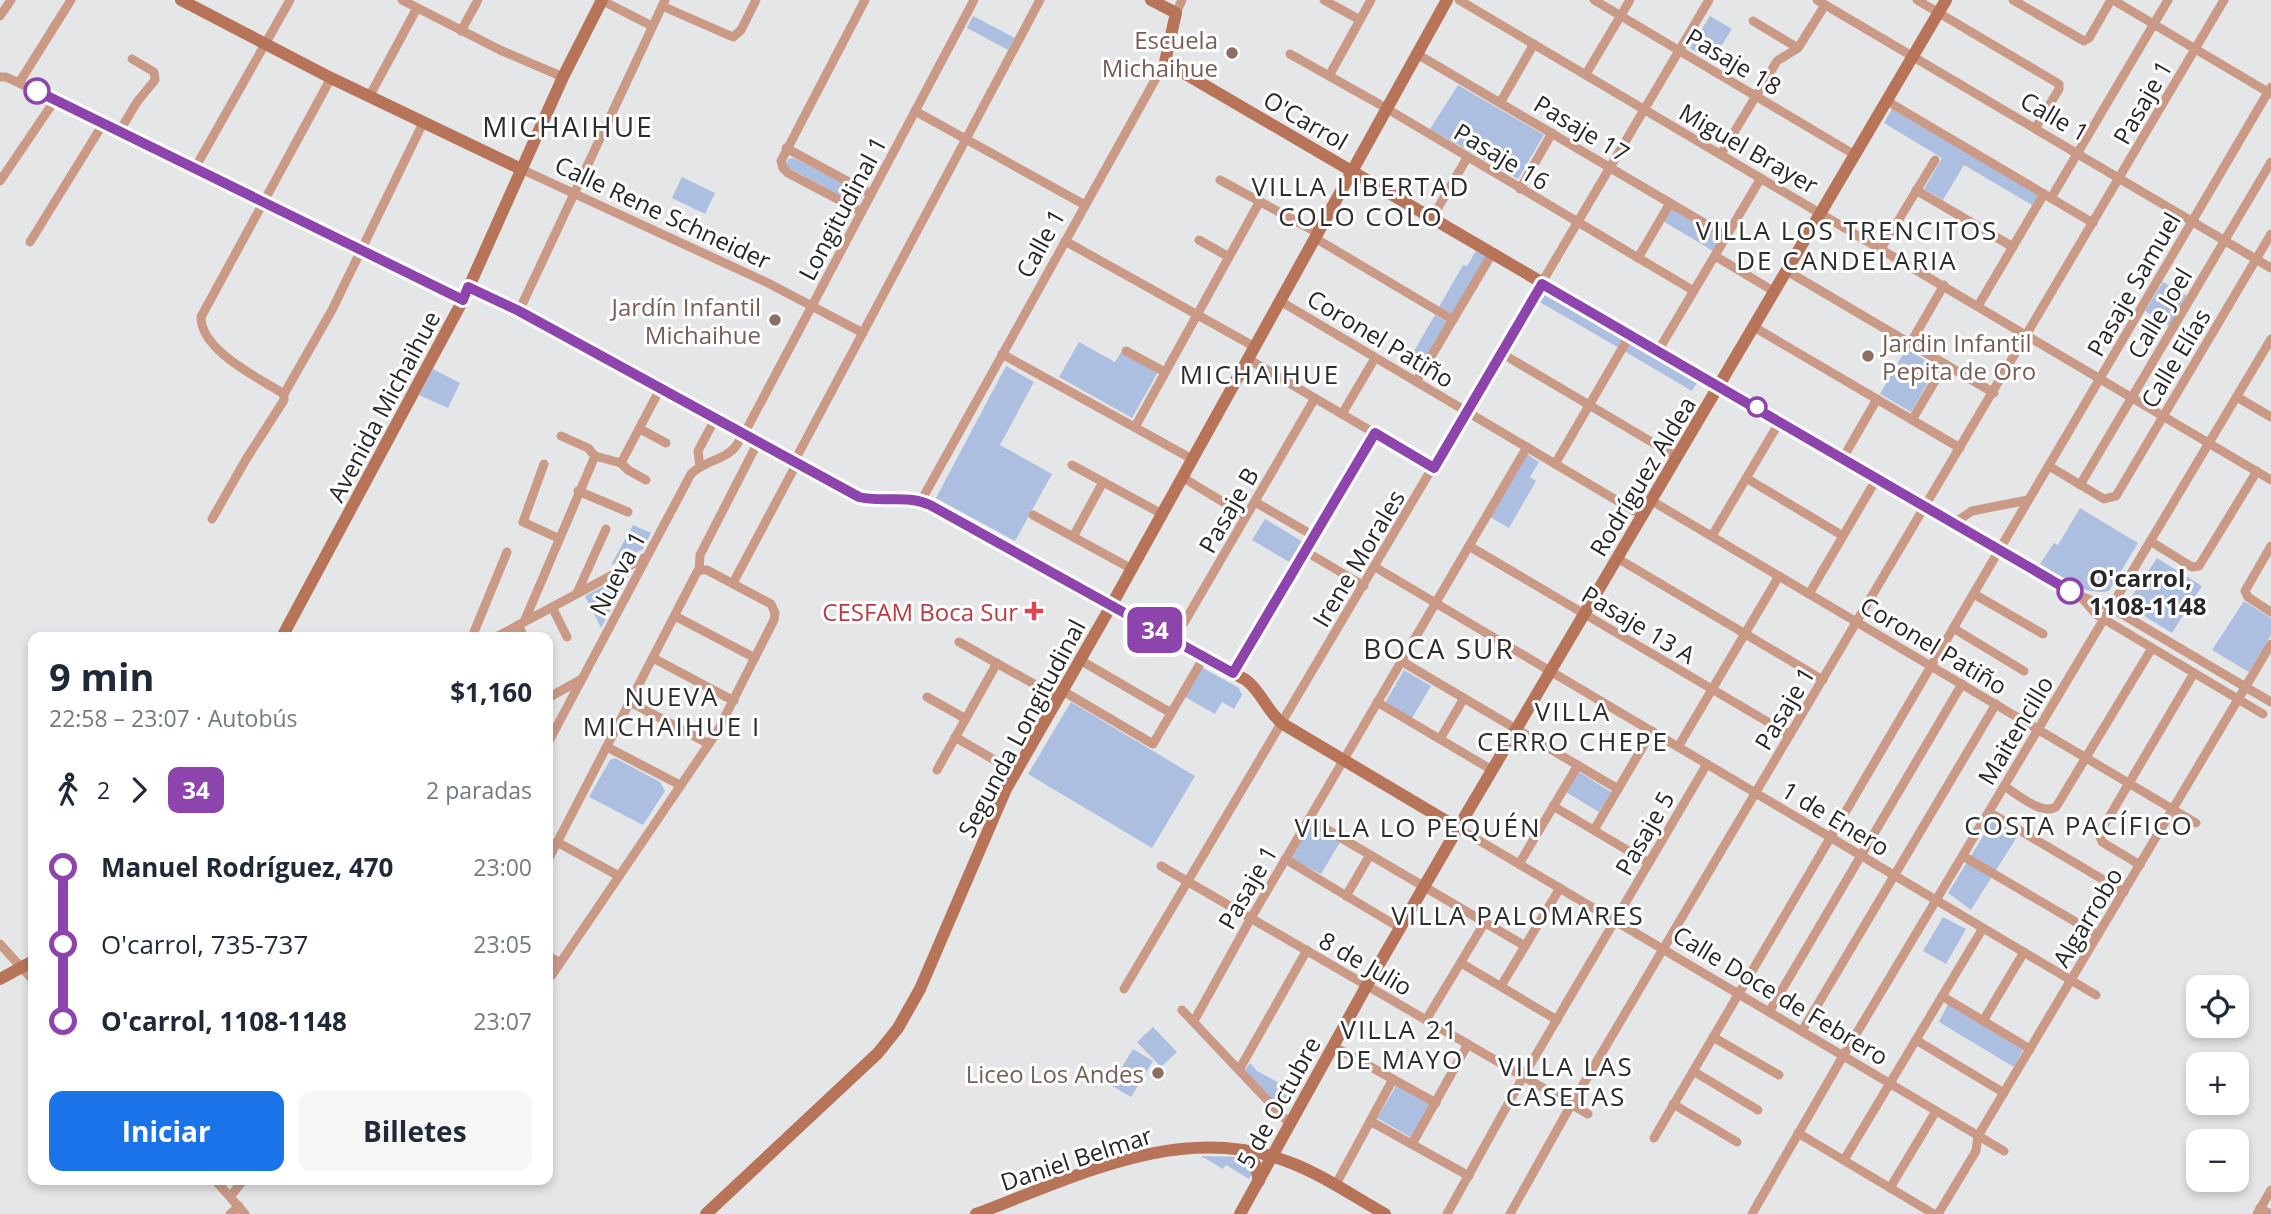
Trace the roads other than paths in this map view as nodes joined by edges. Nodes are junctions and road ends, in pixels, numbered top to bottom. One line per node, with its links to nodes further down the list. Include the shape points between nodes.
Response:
1 (11, 0): 32 (street)
2 (71, 0): 54 (street)
3 (290, 0): 39 (street)
4 (402, 0): 29 (street)
5 (478, 0): 38 (street)
6 (602, 0): 37 (street); 52 (street, Avenida Michaihue)
7 (756, 0): 28 (street, via 733,37)
8 (865, 0): 70 (street)
9 (974, 0): 63 (street, Longitudinal 1)
10 (1040, 0): 69 (street)
11 (1151, 0): 30 (street)
12 (1182, 0): 30 (street, Calle 1)
13 (1324, 0): 34 (street)
14 (1371, 0): 34 (street)
15 (1447, 0): 45 (street, Segunda Longitudinal)
16 (1460, 0): 40 (street, Miguel Brayer)
17 (1594, 0): 33 (street, Pasaje 18)
18 (1630, 0): 33 (street)
19 (1709, 0): 43 (street, Irene Morales)
20 (1917, 0): 31 (street)
21 (1946, 0): 31 (street, Rodríguez Aldea)
22 (2013, 0): 23 (street, via 2086,41)
23 (2112, 0): 36 (street)
24 (2168, 0): 36 (street)
25 (2224, 0): 42 (street, Pasaje 1)
26 (184, 1): 39 (street, Calle Rene Schneider)
27 (1821, 2): 41 (street); 46 (street, Calle 1)
28 (663, 3): 37 (street)
29 (417, 8): 38 (street); 57 (street)
30 (1176, 13): 48 (street, Calle 1)
31 (1939, 13): 46 (street, Rodríguez Aldea); 66 (street, via 2059,85)
32 (0, 16)
33 (1621, 16): 43 (street, Pasaje 18); 49 (street)
34 (1360, 20): 50 (street)
35 (1753, 21): 41 (street)
36 (2154, 24): 42 (street); 71 (street)
37 (652, 26): 87 (street)
38 (461, 31): 52 (street)
39 (265, 44): 53 (street, Calle Rene Schneider); 77 (street)
40 (1534, 44): 49 (street, Miguel Brayer); 60 (street)
41 (1798, 48): 56 (street, via 1778,59)
42 (2195, 49): 55 (street); 82 (street, Pasaje 1)
43 (1679, 51): 56 (street, Pasaje 18); 62 (street, Irene Morales)
44 (1290, 54): 50 (street, Pasaje 16)
45 (1417, 54): 60 (street, Pasaje 17); 61 (street, Segunda Longitudinal)
46 (1913, 57): 59 (street, Rodríguez Aldea); 66 (street, Calle 1)
47 (132, 59): 67 (street, via 154,72 155,80)
48 (1165, 62): 80 (street, O'Carrol); 93 (street, Calle 1)
49 (1586, 74): 62 (street, Miguel Brayer)
50 (1329, 76): 61 (street, Pasaje 16)
51 (0, 77): 54 (street)
52 (563, 77): 79 (street, Avenida Michaihue)
53 (331, 78): 57 (street, Calle Rene Schneider); 90 (street)
54 (19, 83): 58 (street)
55 (2270, 91): 97 (street, Pasaje Samuel)
56 (1755, 96): 72 (street); 73 (street, Pasaje 18)
57 (369, 97): 64 (street, Calle Rene Schneider)
58 (55, 100): 65 (street); 84 (street)
59 (1887, 101): 73 (street, Rodríguez Aldea); 89 (street)
60 (1500, 103): 68 (street, Pasaje 17)
61 (1386, 109): 74 (street, Pasaje 16); 80 (street, Segunda Longitudinal)
62 (1645, 109): 72 (street, Miguel Brayer); 78 (street, Irene Morales)
63 (915, 111): 69 (street); 88 (street, Longitudinal 1)
64 (423, 123): 79 (street, Calle Rene Schneider); 109 (street)
65 (103, 124): 67 (street); 106 (street)
66 (2035, 129): 71 (street, Calle 1)
67 (119, 132): 77 (street)
68 (1552, 134): 78 (street, Pasaje 17); 85 (street)
69 (966, 139): 93 (street); 129 (street)
70 (786, 148): 88 (street); 94 (street, via 781,161 785,171)
71 (2077, 153): 82 (street, Calle 1); 89 (street)
72 (1721, 154): 81 (street, Miguel Brayer)
73 (1855, 155): 95 (street, Rodríguez Aldea)
74 (1467, 158): 85 (street, Pasaje 16); 96 (street)
75 (1935, 160): 86 (street)
76 (2271, 162): 105 (street, Calle Joel)
77 (195, 168): 90 (street)
78 (1611, 168): 92 (street, Pasaje 17); 98 (street, Irene Morales)
79 (521, 169): 87 (street, Calle Rene Schneider); 121 (street, Avenida Michaihue)
80 (1352, 171): 96 (street, O'Carrol); 101 (street, Segunda Longitudinal)
81 (1761, 178): 95 (street, Miguel Brayer); 102 (street)
82 (2119, 178): 97 (street, Calle 1); 99 (street, Pasaje 1)
83 (1220, 180): 91 (street)
84 (0, 181)
85 (1520, 189): 98 (street, Pasaje 16)
86 (1916, 190): 107 (street); 108 (street)
87 (574, 194): 123 (street, Calle Rene Schneider); 125 (street)
88 (871, 194): 94 (street, Longitudinal 1)
89 (2047, 196): 99 (street); 107 (street)
90 (262, 201): 109 (street); 148 (street, via 200,320 224,355)
91 (1260, 201): 101 (street); 112 (street)
92 (1670, 203): 102 (street, Pasaje 17); 113 (street)
93 (1085, 205): 104 (street, Calle 1)
94 (862, 212): 123 (street, Longitudinal 1)
95 (1821, 213): 108 (street, Miguel Brayer); 116 (street, Rodríguez Aldea)
96 (1432, 218): 110 (street, O'Carrol)
97 (2192, 222): 105 (street, Calle 1); 143 (street, Pasaje Samuel)
98 (1578, 223): 113 (street, Pasaje 16); 117 (street, Irene Morales)
99 (2093, 223): 131 (street, Pasaje 1)
100 (2271, 233): 114 (street, Calle Elías)
101 (1316, 236): 122 (street, Segunda Longitudinal); 127 (street)
102 (1726, 236): 111 (street)
103 (1199, 240): 112 (street)
104 (1065, 241): 126 (street); 137 (street, Calle 1)
105 (2224, 241): 114 (street, Calle 1); 149 (street, Calle Joel)
106 (30, 242)
107 (2013, 247): 124 (street)
108 (1881, 248): 118 (street, Miguel Brayer)
109 (361, 250): 121 (street); 148 (street)
110 (1492, 254): 117 (street, O'Carrol); 127 (street)
111 (1715, 256): 119 (street); 120 (street)
112 (1229, 257): 126 (street)
113 (1637, 258): 119 (street, Pasaje 16)
114 (2256, 259): 115 (street, Calle 1); 156 (street, Calle Elías)
115 (2271, 268)
116 (1787, 271): 120 (street, Rodríguez Aldea); 133 (street)
117 (1542, 284): 130 (street, O'Carrol); 138 (street, Irene Morales)
118 (1944, 285): 124 (street, Miguel Brayer); 133 (street)
119 (1694, 291): 136 (street)
120 (1775, 292): 128 (street, Rodríguez Aldea)
121 (466, 293): 125 (street); 239 (street, Avenida Michaihue)
122 (1280, 301): 134 (street, Segunda Longitudinal); 139 (street, Coronel Patiño)
123 (812, 305): 129 (street, Calle Rene Schneider); 165 (street, Longitudinal 1)
124 (1979, 306): 131 (street, Miguel Brayer)
125 (519, 311): 146 (street)
126 (1197, 315): 134 (street); 142 (street)
127 (1453, 320): 144 (street)
128 (1754, 327): 145 (street, Rodríguez Aldea); 152 (street)
129 (863, 333): 176 (street)
130 (1630, 335): 136 (street, O'Carrol); 153 (street)
131 (2028, 335): 143 (street, Miguel Brayer); 147 (street, Pasaje 1)
132 (2271, 339): 150 (street, Maitencillo)
133 (1910, 344): 141 (street)
134 (1255, 347): 140 (street, Segunda Longitudinal)
135 (1126, 351): 142 (street)
136 (1658, 351): 145 (street, O'Carrol)
137 (1002, 354): 161 (street); 193 (street, Calle 1)
138 (1501, 354): 153 (street); 154 (street, Irene Morales)
139 (1375, 358): 144 (street, Coronel Patiño); 155 (street)
140 (1248, 359): 151 (street); 174 (street, Segunda Longitudinal)
141 (1945, 364): 147 (street); 159 (street)
142 (1165, 372): 161 (street)
143 (2100, 378): 149 (street, Miguel Brayer); 180 (street, Pasaje Samuel)
144 (1416, 382): 154 (street, Coronel Patiño)
145 (1719, 386): 160 (street, O'Carrol); 172 (street, Rodríguez Aldea)
146 (660, 389): 158 (street); 162 (street)
147 (1994, 393): 170 (street, Pasaje 1)
148 (284, 394): 202 (street)
149 (2132, 397): 156 (street, Miguel Brayer); 190 (street, Calle Joel)
150 (2236, 397): 157 (street); 167 (street, Maitencillo)
151 (1315, 398): 155 (street); 195 (street, Pasaje B)
152 (1877, 399): 159 (street); 173 (street)
153 (1589, 406): 172 (street); 178 (street)
154 (1467, 412): 169 (street, Coronel Patiño); 182 (street, Irene Morales)
155 (1342, 414): 163 (street)
156 (2164, 416): 167 (street, Miguel Brayer); 190 (street, Calle Elías, via 2118,494 2104,499)
157 (2271, 417)
158 (716, 419): 165 (street); 181 (street, via 698,451)
159 (1912, 420): 170 (street)
160 (1780, 421): 173 (street, O'Carrol); 185 (street)
161 (1135, 427): 174 (street)
162 (640, 429): 168 (street); 175 (street)
163 (1375, 433): 182 (street); 205 (street)
164 (561, 436): 171 (street)
165 (741, 438): 166 (street); 181 (street, Nueva 1, via 733,452)
166 (758, 442): 176 (street); 220 (street, via 700,555)
167 (2209, 442): 183 (street, Miguel Brayer); 210 (street, Maitencillo)
168 (666, 443)
169 (1527, 447): 178 (street, Coronel Patiño); 211 (street, Pasaje 1)
170 (1961, 449): 196 (street, Pasaje 1)
171 (595, 456): 175 (street); 191 (street)
172 (1677, 457): 194 (street, Rodríguez Aldea)
173 (1843, 458): 186 (street, O'Carrol)
174 (1192, 459): 184 (street, Segunda Longitudinal)
175 (621, 463): 187 (street)
176 (796, 463): 193 (street, via 859,497); 222 (street)
177 (544, 464): 209 (street, via 523,520 525,525)
178 (1555, 464): 201 (street, Coronel Patiño)
179 (1072, 465): 189 (street)
180 (2049, 466): 190 (street); 192 (street, Pasaje Samuel)
181 (700, 467): 216 (street, Nueva 1, via 691,474)
182 (1434, 468): 218 (street, Irene Morales)
183 (2257, 471): 188 (street, Miguel Brayer); 210 (street, via 2197,567)
184 (1182, 477): 198 (street, Segunda Longitudinal); 200 (street)
185 (1746, 478): 206 (street); 207 (street)
186 (1877, 478): 196 (street, O'Carrol); 207 (street)
187 (646, 480)
188 (2271, 480)
189 (1103, 482): 198 (street); 208 (street)
190 (2080, 485)
191 (578, 491): 197 (street); 209 (street)
192 (2028, 500): 203 (street, via 1972,510); 213 (street, Pasaje Samuel)
193 (921, 501): 229 (street)
194 (1651, 501): 201 (street, Rodríguez Aldea); 206 (street, Coronel Patiño)
195 (1255, 502): 200 (street, Pasaje B); 205 (street)
196 (1926, 507): 203 (street, O'Carrol); 236 (street, Pasaje 1)
197 (628, 512)
198 (1162, 514): 219 (street, Segunda Longitudinal)
199 (1033, 515): 208 (street)
200 (1246, 516): 246 (street, Pasaje B)
201 (1643, 516): 217 (street, Rodríguez Aldea)
202 (212, 519)
203 (1954, 523): 213 (street, O'Carrol)
204 (606, 529): 224 (street)
205 (1314, 536): 214 (street)
206 (1712, 536): 221 (street, Coronel Patiño)
207 (1843, 536): 225 (street)
208 (1073, 537): 219 (street)
209 (558, 538): 237 (street)
210 (2150, 541): 231 (street, Maitencillo)
211 (1469, 546): 228 (street, Pasaje 1); 233 (street, Pasaje 13 A)
212 (2271, 546): 232 (street, via 2245,593)
213 (2000, 550): 226 (street, Pasaje Samuel); 227 (street, O'Carrol)
214 (1305, 551): 223 (street); 259 (street)
215 (507, 552): 240 (street)
216 (648, 556): 224 (street); 261 (street, Nueva 1)
217 (1617, 558): 233 (street, Rodríguez Aldea); 243 (street)
218 (1375, 567): 223 (street, Irene Morales); 228 (street, 1 de Enero)
219 (1132, 569): 229 (street, Segunda Longitudinal)
220 (699, 571): 222 (street, via 707,570); 234 (street)
221 (1779, 576): 225 (street, Coronel Patiño); 243 (street)
222 (733, 583): 250 (street, via 774,609 774,620)
223 (1364, 586): 279 (street, Irene Morales)
224 (578, 593): 230 (street)
225 (1809, 594): 236 (street, Coronel Patiño)
226 (1974, 594): 238 (street, Pasaje Samuel); 244 (street)
227 (2080, 596): 231 (street, O'Carrol); 235 (street, O'Carrol)
228 (1435, 603): 254 (street, Pasaje 1); 257 (street, 1 de Enero)
229 (1111, 606): 246 (street); 253 (street, Segunda Longitudinal)
230 (552, 607): 237 (street); 245 (street)
231 (2110, 607): 235 (street, Maitencillo); 264 (street, O'Carrol)
232 (2271, 612)
233 (1584, 614): 257 (street, Rodríguez Aldea); 265 (street, Pasaje 13 A)
234 (675, 616): 250 (street); 252 (street)
235 (2103, 619): 249 (street, O'Carrol); 281 (street, Maitencillo)
236 (1857, 622): 256 (street, Coronel Patiño); 262 (street, Pasaje 1)
237 (521, 624): 241 (street); 242 (street)
238 (1953, 628): 256 (street, Pasaje Samuel); 258 (street)
239 (285, 632)
240 (474, 632)
241 (506, 632)
242 (523, 632)
243 (1745, 634): 262 (street); 265 (street)
244 (2043, 634)
245 (567, 637)
246 (1174, 640): 251 (street)
247 (959, 642): 255 (street)
248 (2271, 645): 264 (street, Algarrobo)
249 (2152, 648): 260 (street, O'Carrol); 290 (street)
250 (755, 657): 271 (street)
251 (1204, 657): 259 (street); 276 (street)
252 (653, 658): 271 (street); 272 (street)
253 (1080, 660): 267 (street, Segunda Longitudinal); 276 (street)
254 (1401, 662): 269 (street); 273 (street, Pasaje 1)
255 (998, 663): 267 (street); 278 (street)
256 (1931, 666): 263 (street, Coronel Patiño); 309 (street, Pasaje Samuel)
257 (1551, 671): 280 (street, Rodríguez Aldea); 282 (street, 1 de Enero)
258 (2024, 671)
259 (1233, 673): 279 (street, via 1254,686)
260 (2194, 673): 270 (street, O'Carrol); 297 (street)
261 (582, 679): 266 (street); 283 (street, Nueva 1)
262 (1823, 680): 284 (street, Pasaje 1)
263 (1962, 684): 275 (street, Coronel Patiño); 313 (street)
264 (2246, 687): 270 (street, Algarrobo); 274 (street, O'Carrol)
265 (1712, 689): 284 (street, Pasaje 13 A); 289 (street)
266 (553, 695)
267 (1060, 695): 276 (street, via 1153,744); 296 (street, Segunda Longitudinal)
268 (927, 697): 278 (street)
269 (1464, 698): 280 (street); 286 (street)
270 (2238, 699): 277 (street, O'Carrol); 303 (street, Algarrobo)
271 (734, 701): 287 (street)
272 (630, 702): 287 (street); 288 (street)
273 (1377, 702): 286 (street); 291 (street, Pasaje 1)
274 (2270, 702)
275 (1996, 704): 281 (street, Coronel Patiño); 320 (street)
276 (1171, 713)
277 (2263, 714)
278 (966, 719): 285 (street)
279 (1283, 724): 291 (street, Calle Doce de Febrero); 322 (street, Irene Morales)
280 (1516, 729): 293 (street); 295 (street, Rodríguez Aldea)
281 (2038, 729): 290 (street, Coronel Patiño); 299 (street, Maitencillo)
282 (1652, 731): 289 (street, 1 de Enero); 300 (street)
283 (553, 734)
284 (1790, 735): 301 (street, Pasaje 1)
285 (955, 737): 294 (street); 296 (street)
286 (1440, 739): 295 (street)
287 (709, 744): 298 (street)
288 (607, 747): 298 (street); 310 (street)
289 (1678, 747): 292 (street, 1 de Enero)
290 (2086, 758): 297 (street, Coronel Patiño); 299 (street, via 2052,810)
291 (1343, 760): 305 (street, Pasaje 1); 307 (street, Calle Doce de Febrero)
292 (1707, 764): 301 (street, 1 de Enero); 316 (street, Pasaje 5)
293 (1578, 765): 300 (street); 302 (street)
294 (937, 770)
295 (1492, 770): 307 (street, Rodríguez Aldea)
296 (1015, 772): 401 (street, Segunda Longitudinal, via 920,989 898,1028 864,1066)
297 (2129, 783): 303 (street, Coronel Patiño); 318 (street, via 2099,838)
298 (680, 785): 321 (street)
299 (2004, 786): 304 (street, Maitencillo)
300 (1618, 789): 308 (street)
301 (1756, 793): 309 (street, 1 de Enero); 337 (street, Pasaje 1)
302 (1553, 806): 308 (street); 317 (street)
303 (2173, 809): 306 (street, Coronel Patiño); 318 (street, Algarrobo)
304 (1989, 812): 314 (street, Maitencillo); 325 (street)
305 (1309, 819): 312 (street); 315 (street, Pasaje 1)
306 (2196, 823)
307 (1458, 828): 317 (street, Calle Doce de Febrero); 323 (street, 5 de Octubre)
308 (1594, 830): 316 (street)
309 (1830, 837): 313 (street, 1 de Enero); 349 (street, Pasaje Samuel)
310 (557, 842): 311 (street); 321 (street)
311 (553, 850)
312 (1370, 855): 323 (street); 326 (street)
313 (1861, 856): 320 (street, 1 de Enero); 353 (street)
314 (1963, 856): 327 (street, Maitencillo); 333 (street)
315 (1285, 859): 326 (street); 328 (street, Pasaje 1)
316 (1649, 863): 329 (street, Pasaje 5)
317 (1519, 864): 324 (street, Calle Doce de Febrero)
318 (2140, 865): 325 (street, Algarrobo)
319 (1161, 866): 322 (street, 8 de Julio)
320 (1894, 875): 327 (street, 1 de Enero); 358 (street)
321 (619, 876): 341 (street)
322 (1187, 881): 328 (street, 8 de Julio); 348 (street, Irene Morales)
323 (1424, 887): 330 (street); 331 (street, 5 de Octubre)
324 (1560, 888): 329 (street, Calle Doce de Febrero); 335 (street)
325 (2124, 891): 333 (street, Algarrobo)
326 (1346, 896): 331 (street)
327 (1936, 900): 332 (street, 1 de Enero); 364 (street, Maitencillo)
328 (1251, 918): 336 (street, 8 de Julio); 356 (street, Pasaje 1)
329 (1615, 921): 337 (street, Calle Doce de Febrero); 355 (street, Pasaje 5)
330 (1485, 922): 335 (street); 340 (street)
331 (1400, 928): 346 (street, 5 de Octubre)
332 (1983, 928): 338 (street, 1 de Enero); 351 (street)
333 (2098, 935): 345 (street, Algarrobo)
334 (0, 944): 342 (street)
335 (1525, 946): 347 (street)
336 (1307, 950): 346 (street, 8 de Julio); 365 (street)
337 (1663, 950): 349 (street, Calle Doce de Febrero); 374 (street, Pasaje 1)
338 (2024, 952): 345 (street, 1 de Enero); 357 (street)
339 (553, 959): 341 (street)
340 (1461, 962): 347 (street); 354 (street)
341 (560, 963): 343 (street)
342 (28, 965): 344 (street)
343 (553, 974)
344 (0, 979)
345 (2071, 980): 350 (street, 1 de Enero); 363 (street, Algarrobo)
346 (1367, 985): 354 (street, 8 de Julio); 362 (street, 5 de Octubre)
347 (1501, 986): 355 (street)
348 (1124, 989)
349 (1738, 994): 353 (street, Calle Doce de Febrero); 359 (street, Pasaje Samuel)
350 (2096, 995)
351 (1942, 996): 357 (street); 360 (street)
352 (1182, 1010): 356 (street)
353 (1769, 1012): 358 (street, Calle Doce de Febrero)
354 (1426, 1020): 361 (street, 8 de Julio)
355 (1557, 1020): 368 (street, Pasaje 5)
356 (1194, 1021): 365 (street)
357 (1983, 1021): 363 (street)
358 (1802, 1031): 364 (street, Calle Doce de Febrero)
359 (1713, 1037): 366 (street, Pasaje Samuel); 367 (street)
360 (1916, 1040): 370 (street); 371 (street)
361 (1468, 1044): 368 (street, 8 de Julio); 372 (street)
362 (1333, 1046): 369 (street); 379 (street, 5 de Octubre)
363 (2030, 1049): 371 (street, Algarrobo)
364 (1843, 1056): 370 (street, Calle Doce de Febrero); 380 (street, Maitencillo)
365 (1239, 1070): 379 (street)
366 (1693, 1071): 373 (street, Pasaje Samuel); 375 (street)
367 (1779, 1075)
368 (1523, 1077): 374 (street, 8 de Julio); 389 (street, Pasaje 5)
369 (1394, 1079): 372 (street); 378 (street)
370 (1890, 1084): 376 (street, Calle Doce de Febrero); 388 (street)
371 (2004, 1093): 381 (street, Algarrobo)
372 (1436, 1103): 384 (street)
373 (1673, 1104): 382 (street, Pasaje Samuel); 383 (street)
374 (1571, 1105): 377 (street, 8 de Julio); 405 (street, Pasaje 1)
375 (1758, 1110)
376 (1936, 1111): 381 (street, Calle Doce de Febrero); 394 (street)
377 (1588, 1114)
378 (1370, 1121): 384 (street); 393 (street)
379 (1290, 1124): 387 (street, 5 de Octubre)
380 (1798, 1133): 388 (street); 406 (street, Maitencillo)
381 (1979, 1136): 386 (street, Calle Doce de Febrero); 407 (street, Algarrobo, via 1976,1151)
382 (1654, 1138)
383 (1737, 1142)
384 (1412, 1144): 389 (street)
385 (1243, 1150): 387 (street, Daniel Belmar); 390 (street, via 1255,1164); 402 (street, Daniel Belmar, via 1182,1149 1138,1156)
386 (2004, 1152)
387 (1272, 1156): 390 (street, 5 de Octubre); 393 (street, Daniel Belmar)
388 (1844, 1160): 394 (street)
389 (1469, 1175): 404 (street, Pasaje 5)
390 (1259, 1181): 403 (street, 5 de Octubre)
391 (220, 1185): 396 (street)
392 (239, 1185): 396 (street)
393 (1335, 1186): 399 (street, Daniel Belmar)
394 (1890, 1188): 407 (street)
395 (2271, 1190): 398 (street)
396 (231, 1196): 397 (street)
397 (242, 1210): 400 (street)
398 (2258, 1211): 408 (street)
399 (1376, 1212)
400 (230, 1214)
401 (706, 1214)
402 (976, 1214)
403 (1240, 1214)
404 (1447, 1214)
405 (1510, 1214)
406 (1752, 1214)
407 (1936, 1214)
408 (2270, 1214)

